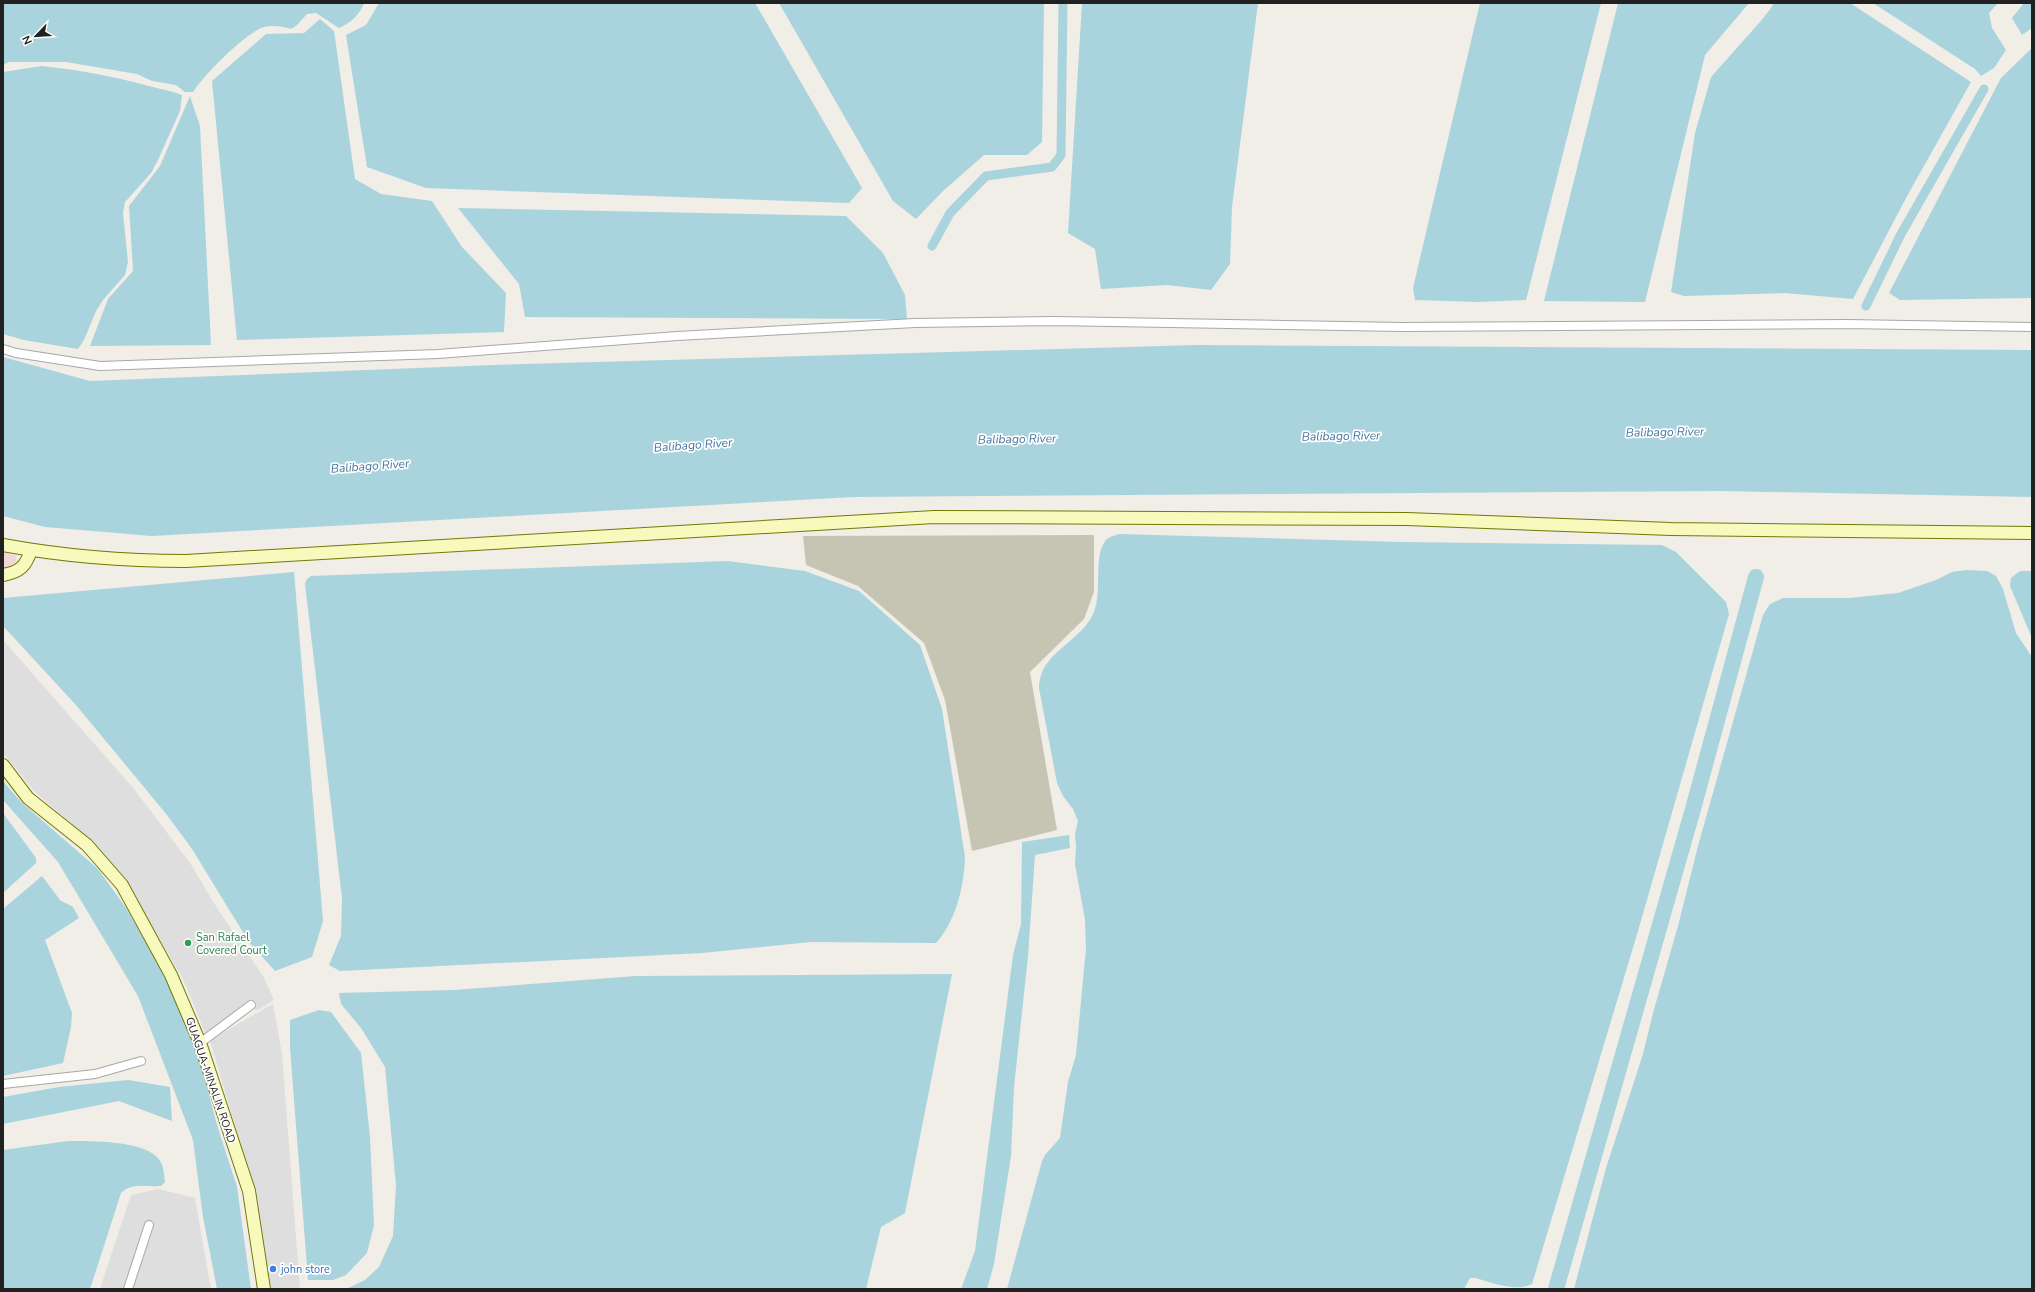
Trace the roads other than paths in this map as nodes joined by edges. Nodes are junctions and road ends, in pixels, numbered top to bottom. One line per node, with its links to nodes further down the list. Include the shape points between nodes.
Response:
1 (2032, 327): 2 (street, via 1846,324 1402,327 1054,321 915,323 677,336 438,354 100,366)
2 (3, 349)
3 (2032, 533): 5 (street, via 1670,529 1407,519 1023,516 934,517 186,561 133,560)
4 (3, 545): 5 (street)
5 (31, 550): 6 (street, via 24,567)
6 (3, 575)
7 (3, 765): 9 (street, GUAGUA-MINALIN ROAD, via 28,798 87,845 122,885 171,975)
8 (251, 1005): 9 (street)
9 (200, 1043): 14 (street, GUAGUA-MINALIN ROAD, via 249,1191)
10 (141, 1061): 11 (street, via 95,1074)
11 (3, 1084)
12 (149, 1225): 13 (street)
13 (128, 1289)
14 (264, 1289)

